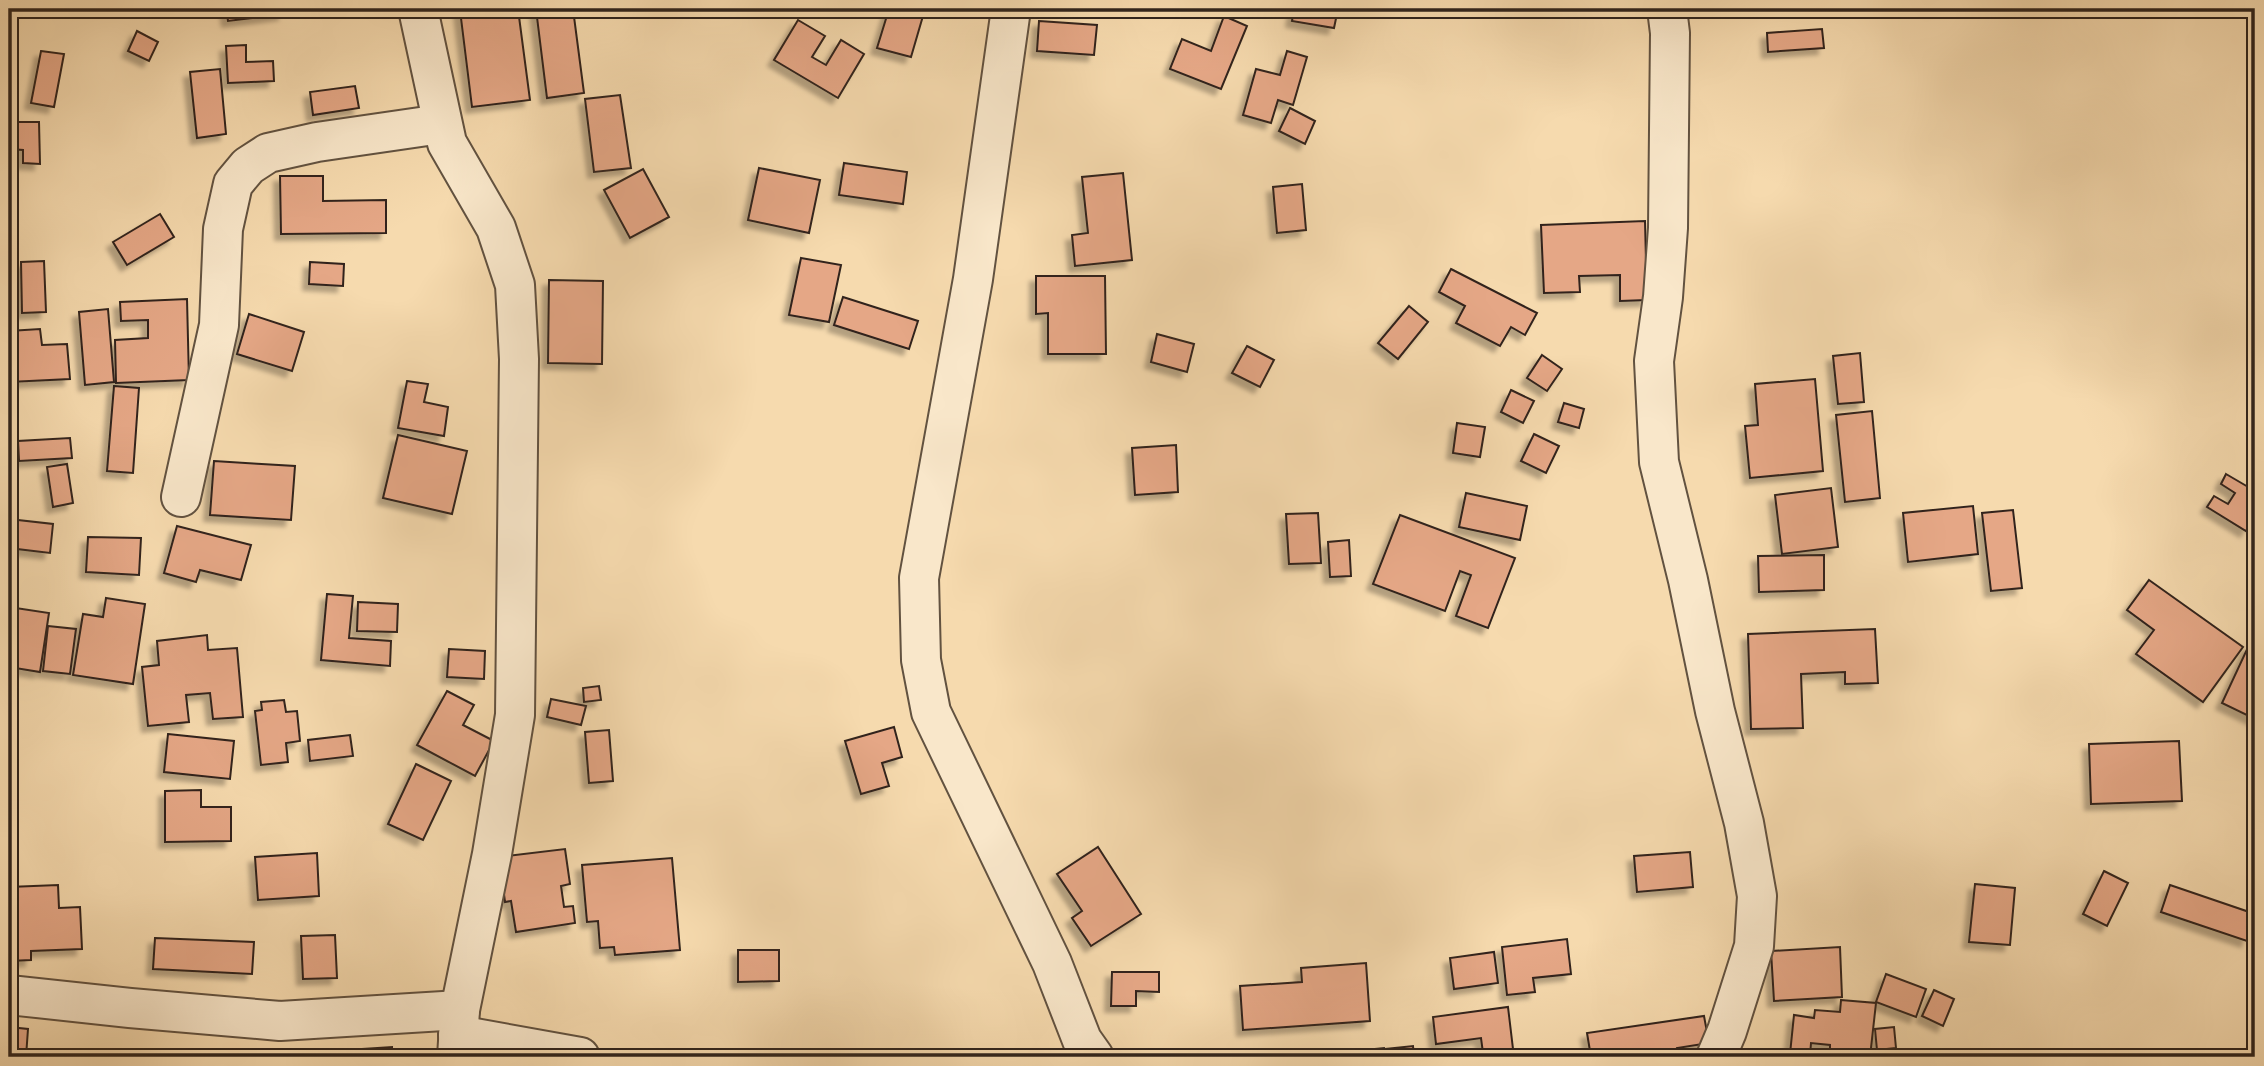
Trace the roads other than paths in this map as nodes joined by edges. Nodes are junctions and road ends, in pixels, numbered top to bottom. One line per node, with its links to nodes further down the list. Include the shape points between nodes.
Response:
1 (418, 9): 4 (street)
2 (1011, 9): 9 (street, via 973,279 919,578 921,660 931,712 1052,963 1082,1040)
3 (1667, 9): 10 (street, via 1668,228 1654,362 1659,462 1745,823 1757,896 1754,946)
4 (441, 124): 5 (street, via 268,153 248,166 233,184 223,229 219,325); 7 (street, via 447,143 496,228 515,285 519,359 515,716)
5 (181, 497)
6 (9, 995): 7 (street)
7 (458, 1034): 8 (street)
8 (580, 1057)
9 (1094, 1057)
10 (1716, 1057)

